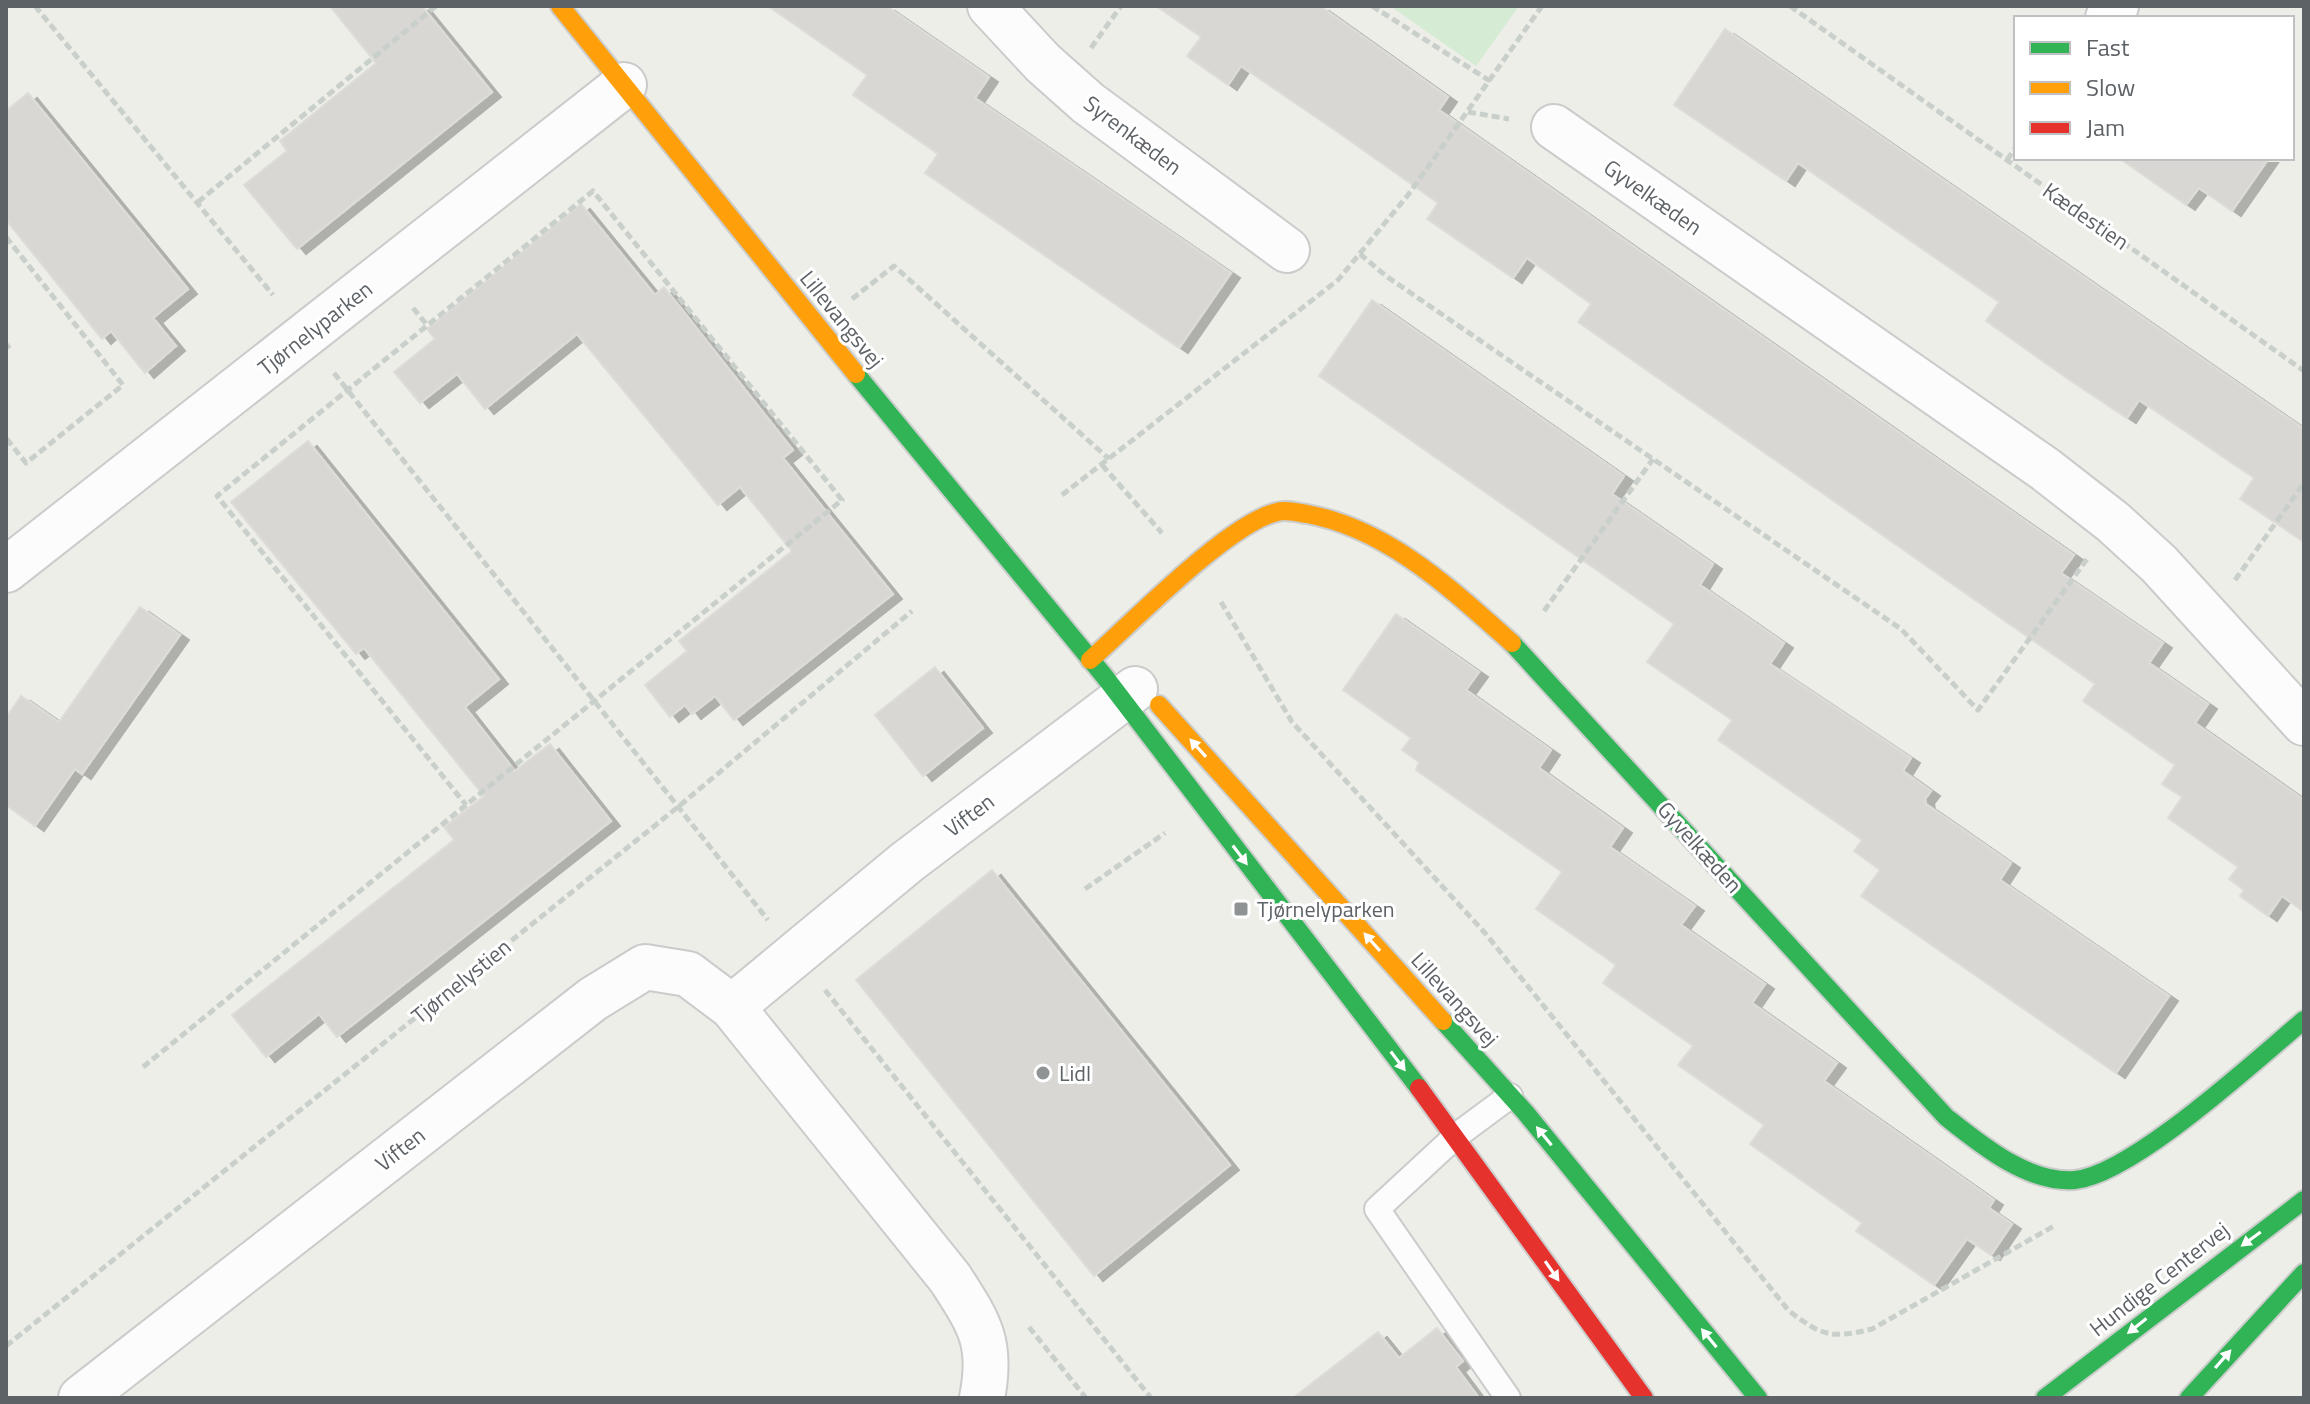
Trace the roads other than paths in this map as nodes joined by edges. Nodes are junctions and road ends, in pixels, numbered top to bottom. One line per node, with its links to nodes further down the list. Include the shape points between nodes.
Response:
1 (560, 6): 3 (street, Lillevangsvej)
2 (990, 6): 5 (street, Syrenkæden, via 1088,103)
3 (624, 85): 6 (street, Tjørnelyparken); 7 (street, Lillevangsvej)
4 (1554, 127): 9 (street, Gyvelkæden, via 2045,469 2113,522 2209,617)
5 (1287, 250)
6 (6, 570)
7 (1090, 660): 8 (street, Lillevangsvej); 11 (street, Gyvelkæden, via 1227,541 1277,511 1323,515 1383,543 1450,588 1517,647 1946,1117 1989,1152 2043,1175 2077,1180 2112,1169)
8 (1128, 694): 10 (street, Viften, via 907,862); 12 (street, Lillevangsvej, one-way to 8, via 1155,701); 13 (street, Lillevangsvej, one-way to 13)
9 (2304, 723)
10 (732, 1007): 16 (street, Viften, via 688,974 645,967 593,999); 17 (street, Viften, via 950,1278 981,1325 987,1372)
11 (2304, 1020)
12 (1510, 1096): 13 (lane); 20 (street, Lillevangsvej, one-way to 12)
13 (1456, 1136): 18 (lane, via 1377,1209); 19 (street, Lillevangsvej, one-way to 19)
14 (2304, 1200): 21 (street, Hundige Centervej, one-way to 21)
15 (2304, 1273): 22 (street, one-way to 15)
16 (81, 1398)
17 (982, 1398)
18 (1508, 1398)
19 (1644, 1398)
20 (1758, 1398)
21 (2045, 1398)
22 (2189, 1398)

